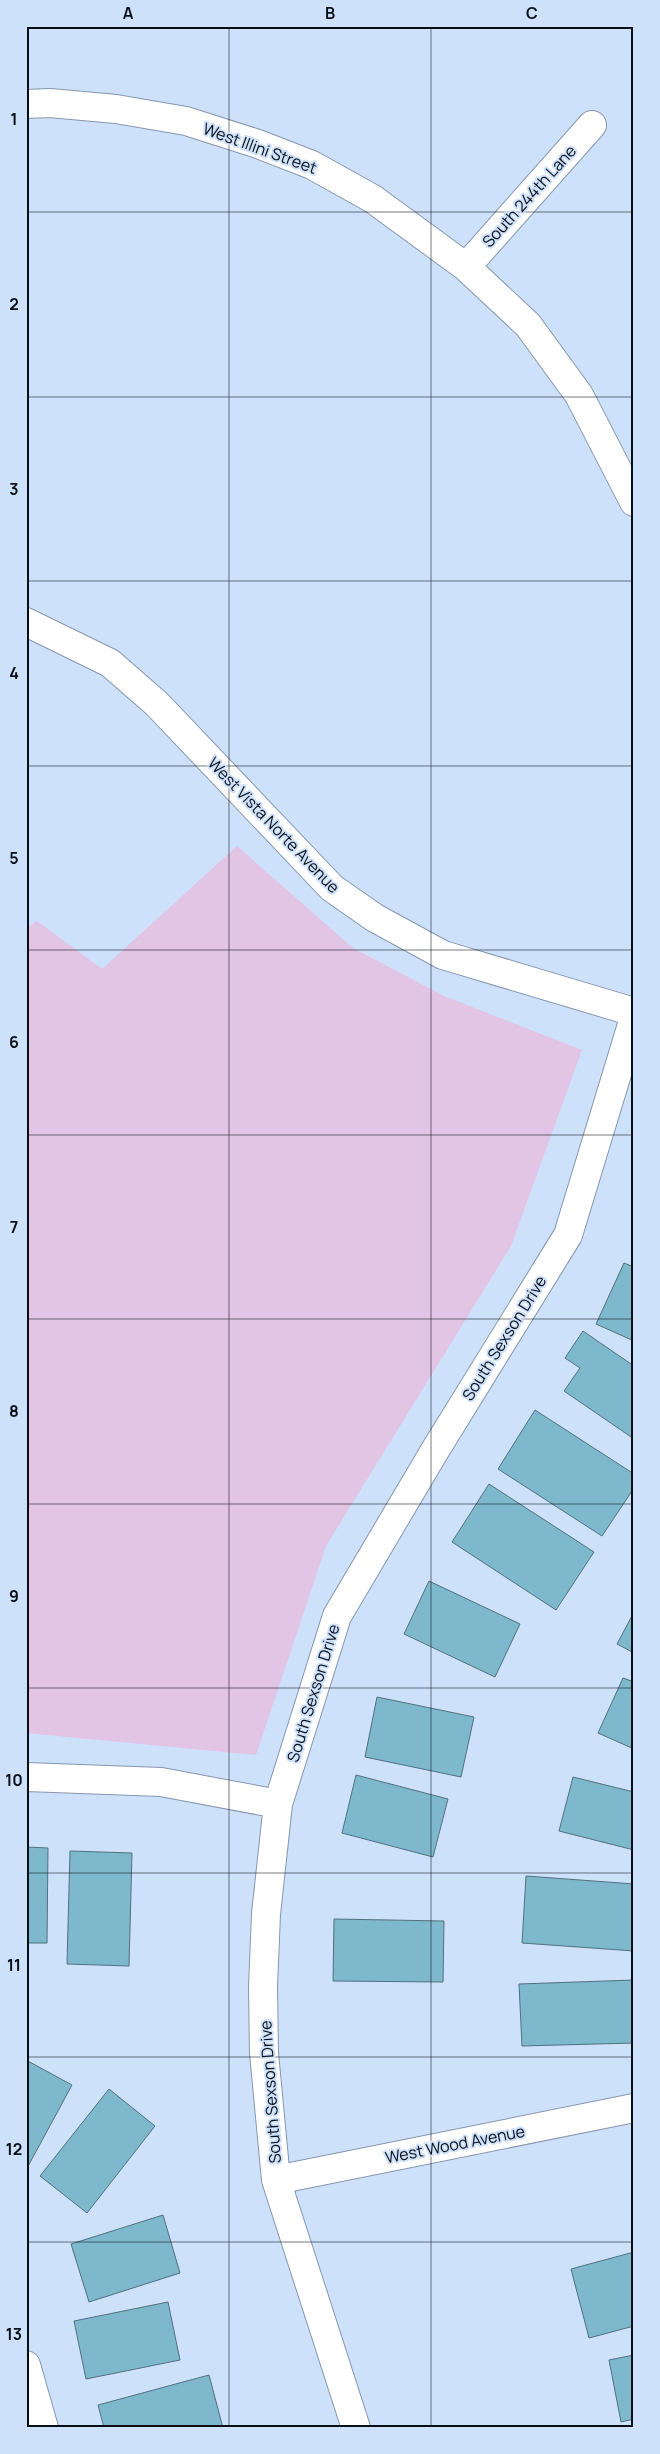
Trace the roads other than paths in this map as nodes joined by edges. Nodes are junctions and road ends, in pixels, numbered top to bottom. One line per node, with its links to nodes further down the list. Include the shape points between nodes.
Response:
1 (26, 104): 3 (street, West Illini Street, via 116,109 186,121 258,144 312,166 373,199)
2 (592, 125): 3 (street, South 244th Lane)
3 (466, 267): 4 (street, via 528,325 579,395)
4 (634, 502)
5 (26, 622): 6 (street, West Vista Norte Avenue, via 110,662 157,704 332,888 375,918 443,955)
6 (634, 1012)
7 (634, 1018): 9 (street, South Sexson Drive, via 568,1235 337,1616)
8 (26, 1777): 9 (street, via 161,1782)
9 (278, 1804): 11 (street, South Sexson Drive, via 266,1914 263,1987 264,2053)
10 (634, 2108): 11 (street, West Wood Avenue)
11 (276, 2180): 14 (street, South Sexson Drive)
12 (26, 2365): 13 (street)
13 (44, 2428)
14 (356, 2428)

